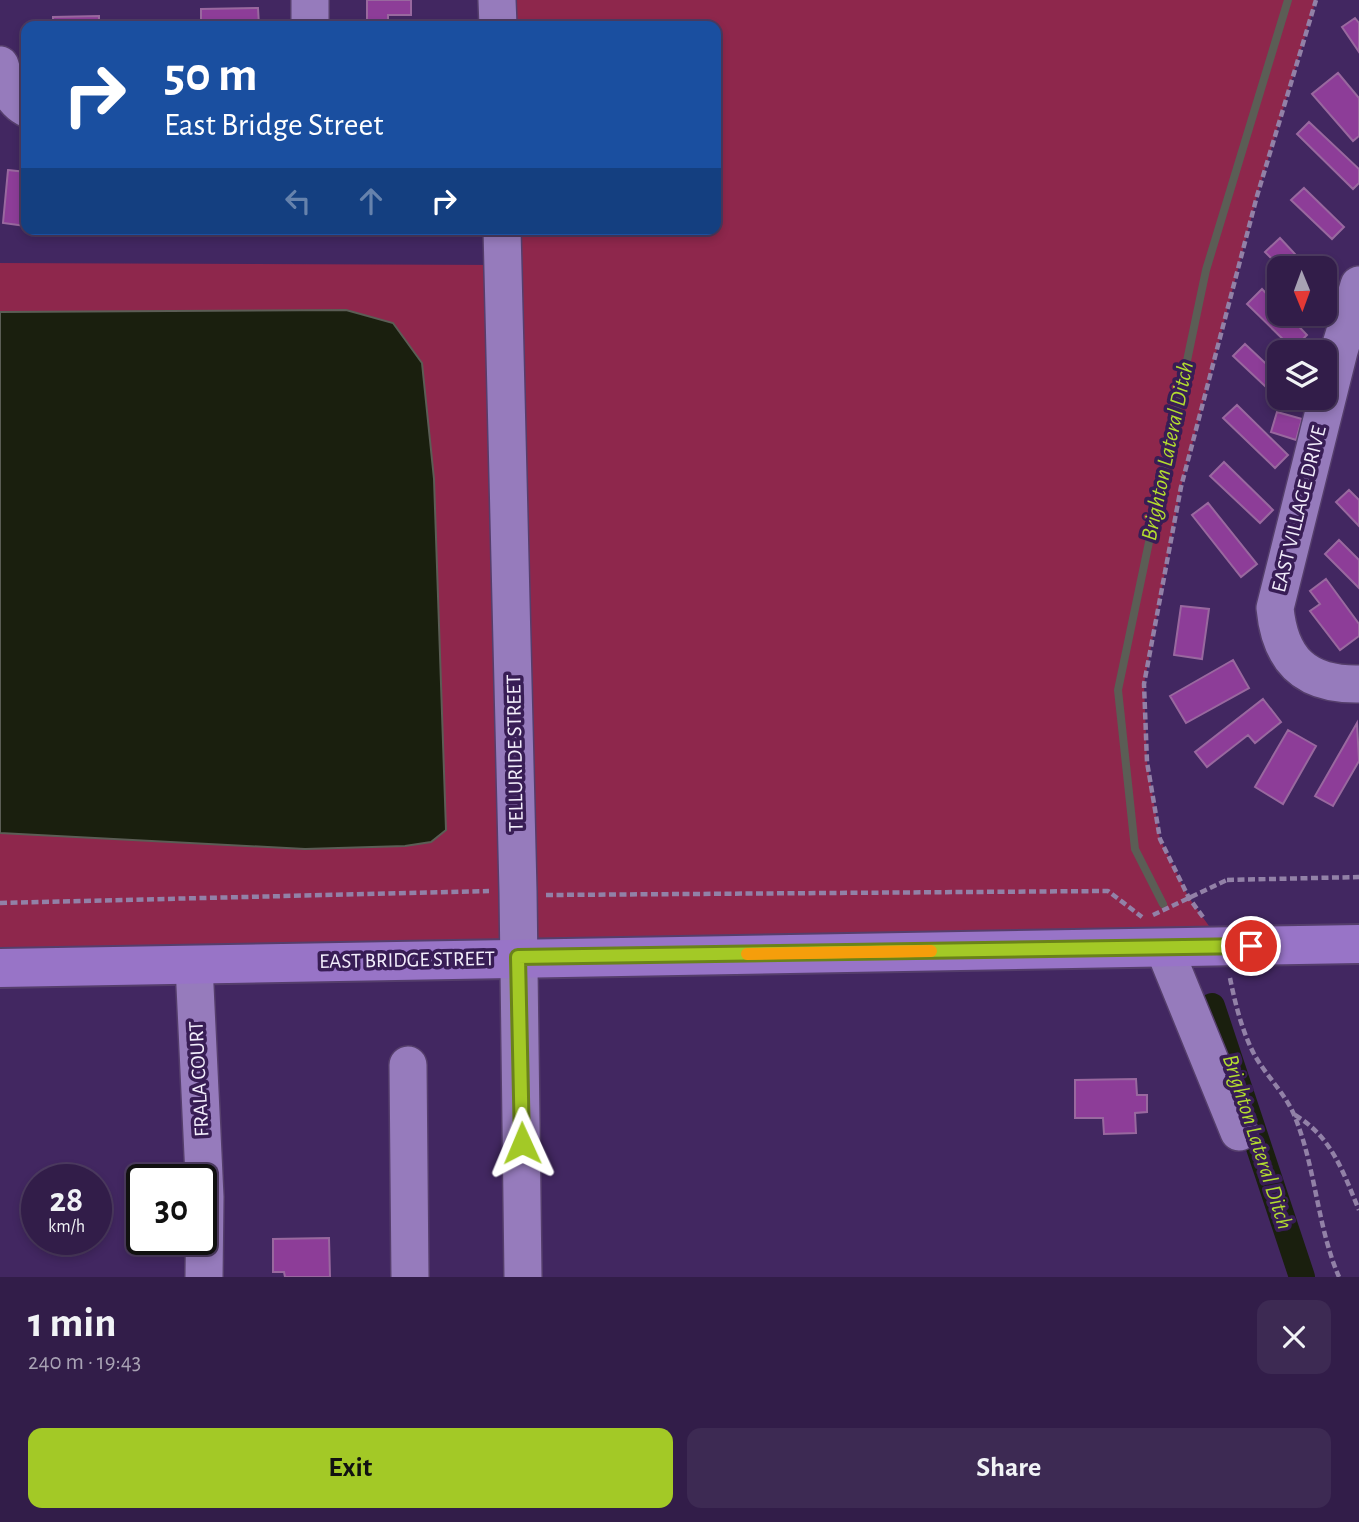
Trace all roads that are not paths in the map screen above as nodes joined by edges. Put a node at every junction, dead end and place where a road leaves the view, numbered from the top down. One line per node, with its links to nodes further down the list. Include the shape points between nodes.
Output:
1 (310, 0): 3 (street)
2 (497, 0): 4 (street)
3 (310, 21)
4 (498, 21)
5 (0, 65): 6 (street)
6 (21, 106)
7 (502, 235): 12 (street, TELLURIDE STREET)
8 (1359, 285): 9 (street, EAST VILLAGE DRIVE, via 1275,608 1282,646 1300,669 1325,681)
9 (1359, 684)
10 (1359, 944): 11 (main road, EAST BRIDGE STREET)
11 (1164, 948): 12 (main road, EAST BRIDGE STREET); 16 (street)
12 (518, 957): 13 (main road, EAST BRIDGE STREET); 19 (street, TELLURIDE STREET)
13 (194, 965): 14 (main road, EAST BRIDGE STREET); 17 (street, FRALA COURT, via 205,1197)
14 (0, 968)
15 (408, 1065): 18 (street)
16 (1239, 1132)
17 (204, 1277)
18 (410, 1277)
19 (523, 1277)

